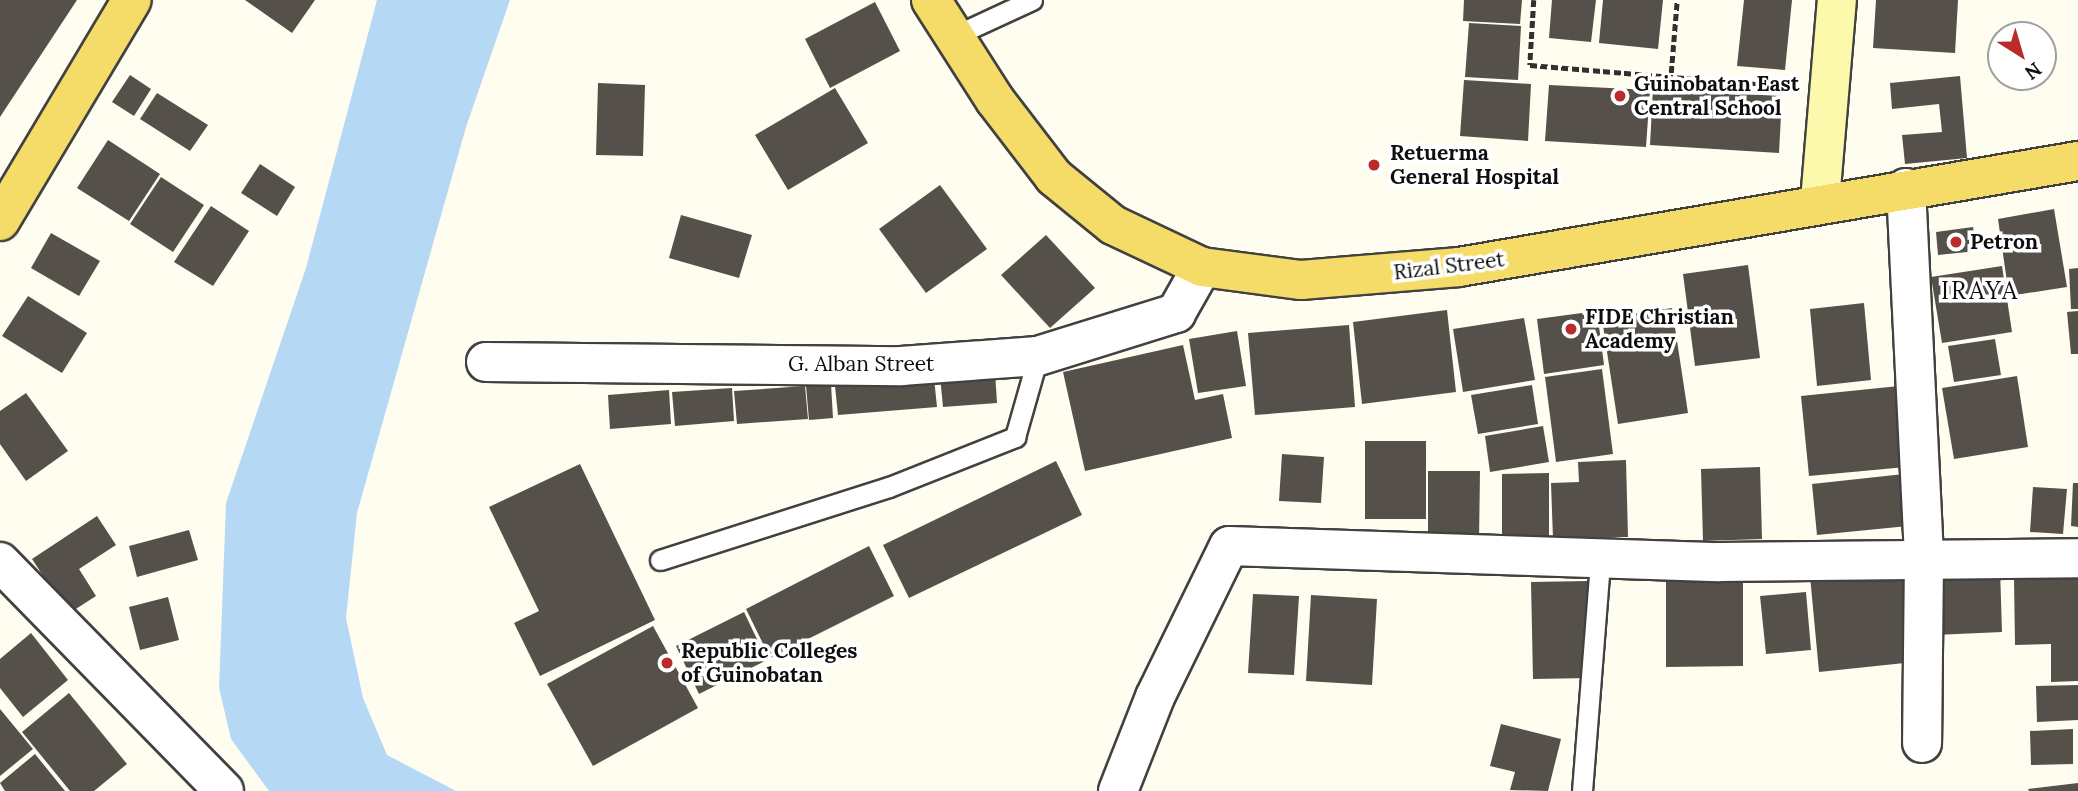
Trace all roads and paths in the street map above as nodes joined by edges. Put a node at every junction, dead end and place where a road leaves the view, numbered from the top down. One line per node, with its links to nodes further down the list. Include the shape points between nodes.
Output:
1 (132, 0): 13 (main road)
2 (932, 0): 7 (main road, Rizal Street)
3 (1032, 0): 7 (lane)
4 (1534, 0): 8 (path, via 1530,65)
5 (1676, 0): 8 (path)
6 (1837, 0): 9 (main road)
7 (954, 36): 14 (main road, Rizal Street, via 1054,177 1113,225)
8 (1671, 73): 9 (path)
9 (1825, 91): 12 (main road)
10 (2078, 161): 11 (main road, Rizal Street)
11 (1906, 188): 12 (main road, Rizal Street); 17 (street)
12 (1820, 201): 14 (main road, Rizal Street, via 1459,267 1301,280)
13 (0, 221)
14 (1202, 267): 15 (street, G. Alban Street, via 1177,313)
15 (1038, 356): 16 (street, G. Alban Street, via 901,366); 20 (lane, via 1015,437 889,487)
16 (486, 362)
17 (1924, 558): 18 (street); 19 (street); 22 (street)
18 (2078, 558)
19 (1600, 560): 24 (street, via 1229,546 1155,697); 25 (lane)
20 (660, 561)
21 (0, 562): 23 (street)
22 (1922, 743)
23 (224, 791)
24 (1118, 791)
25 (1582, 791)

